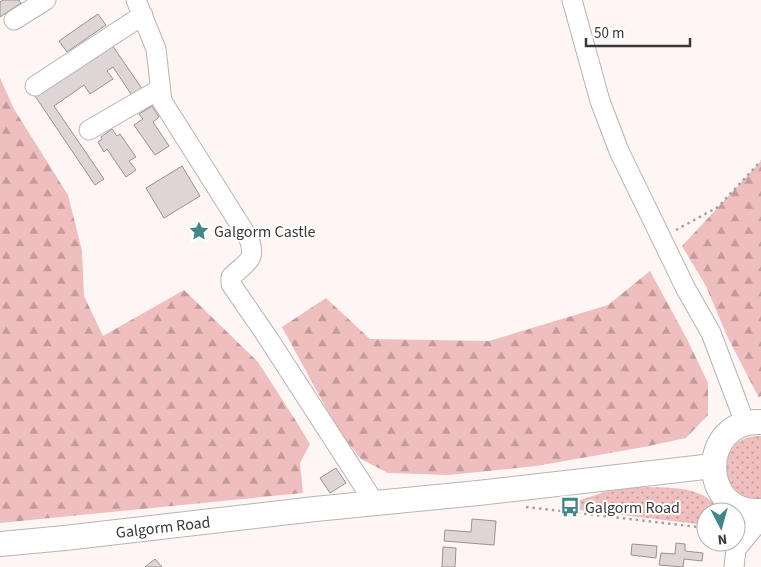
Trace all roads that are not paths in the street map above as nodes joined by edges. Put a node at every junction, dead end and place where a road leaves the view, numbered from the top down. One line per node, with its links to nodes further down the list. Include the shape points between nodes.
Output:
1 (46, 0): 4 (street)
2 (572, 0): 8 (street, via 600,102 619,151)
3 (140, 7): 5 (street); 6 (street, via 156,49)
4 (14, 20)
5 (35, 86)
6 (160, 89): 7 (street); 10 (street, via 162,101 249,239 253,250 250,260 231,277 231,284)
7 (90, 130)
8 (753, 422): 9 (main road, via 733,429 722,439)
9 (713, 466): 10 (main road, Galgorm Road); 11 (main road, via 715,480)
10 (374, 502): 15 (main road, Galgorm Road)
11 (727, 502)
12 (746, 509): 13 (main road)
13 (761, 511)
14 (761, 519): 16 (street)
15 (0, 544)
16 (735, 553)

